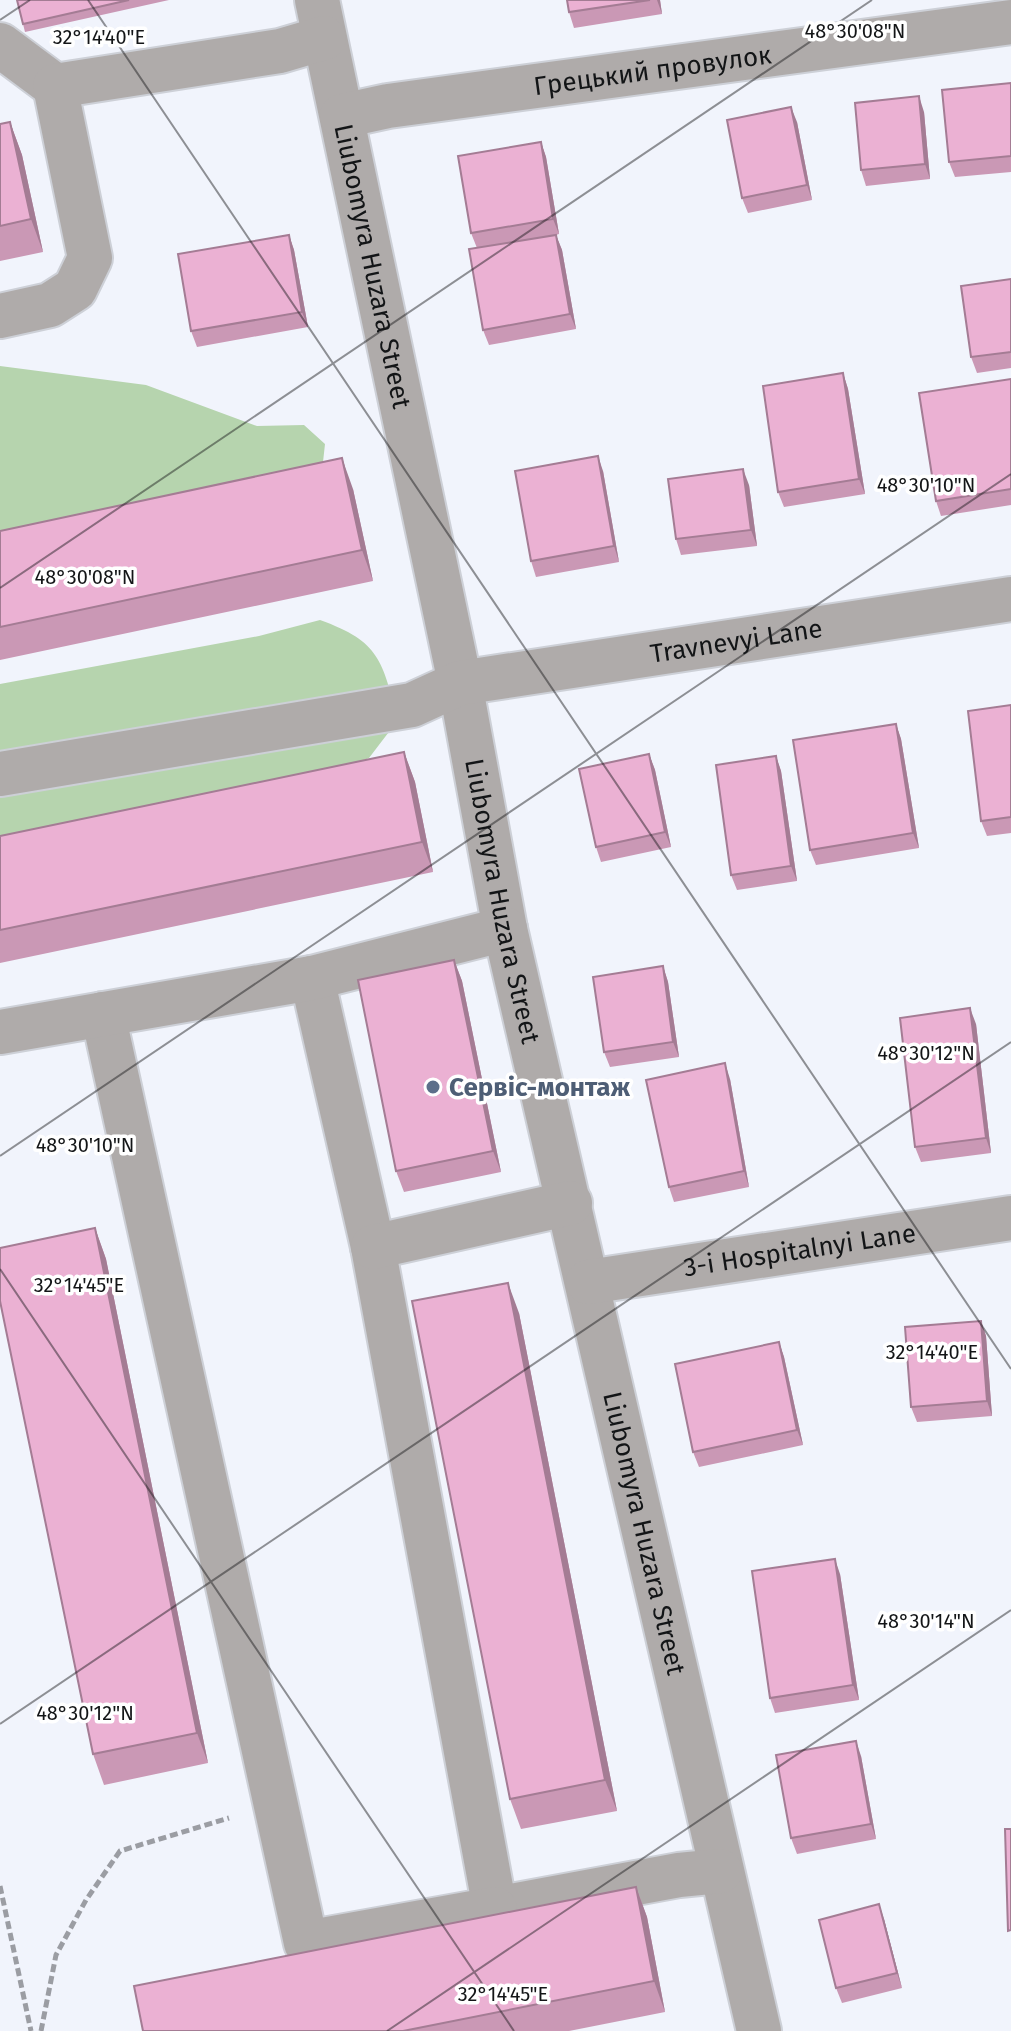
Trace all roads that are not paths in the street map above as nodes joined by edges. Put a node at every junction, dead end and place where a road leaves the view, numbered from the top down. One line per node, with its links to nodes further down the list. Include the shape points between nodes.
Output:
1 (321, 19): 4 (street, via 280,51); 5 (street, Liubomyra Huzara Street)
2 (1011, 22): 5 (street, Грецький провулок, via 403,103)
3 (0, 45): 4 (street)
4 (55, 86): 6 (street, via 90,258 75,289 50,305)
5 (342, 116): 8 (street, Liubomyra Huzara Street)
6 (0, 316)
7 (1011, 599): 8 (street, Travnevyi Lane)
8 (460, 683): 9 (street, Travnevyi Lane, via 412,705); 10 (street, Liubomyra Huzara Street)
9 (0, 774)
10 (505, 929): 11 (street); 14 (street, Liubomyra Huzara Street)
11 (312, 978): 12 (street); 16 (street)
12 (103, 1014): 13 (street); 19 (street, via 306,1943)
13 (0, 1032)
14 (570, 1203): 16 (street); 17 (street, Liubomyra Huzara Street)
15 (1011, 1218): 17 (street, 3-i Hospitalnyi Lane)
16 (373, 1247): 19 (street)
17 (588, 1282): 18 (street, Liubomyra Huzara Street)
18 (720, 1871): 19 (street); 20 (street, Liubomyra Huzara Street)
19 (495, 1909)
20 (759, 2031)

